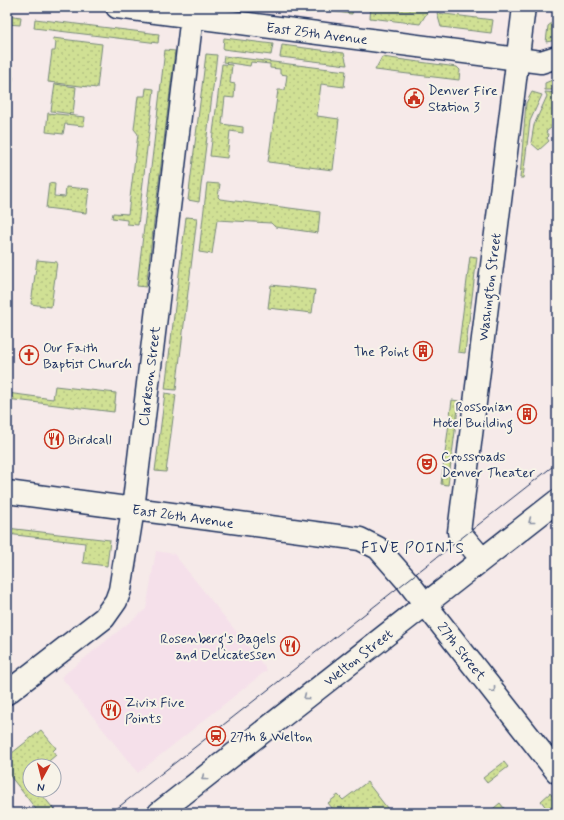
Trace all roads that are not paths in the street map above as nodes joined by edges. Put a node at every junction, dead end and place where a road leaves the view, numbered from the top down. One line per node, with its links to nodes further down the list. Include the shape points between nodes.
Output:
1 (117, 7): 3 (street, East 25th Avenue)
2 (524, 7): 5 (street, Washington Street)
3 (193, 12): 5 (street, East 25th Avenue); 8 (street, Clarkson Street)
4 (557, 57): 5 (street, East 25th Avenue, via 541,62)
5 (517, 59): 10 (street, Washington Street, via 459,532)
6 (7, 492): 8 (street, East 26th Avenue)
7 (557, 500): 10 (street, Welton Street, one-way to 10)
8 (133, 509): 9 (street, East 26th Avenue); 12 (street, Clarkson Street, via 121,586 114,605 98,623)
9 (360, 539): 11 (street, 27th Street, via 378,548)
10 (482, 559): 11 (street, Welton Street)
11 (425, 604): 13 (street, 27th Street, one-way to 13); 14 (street, Welton Street, one-way to 14)
12 (7, 694)
13 (557, 772)
14 (159, 813)

